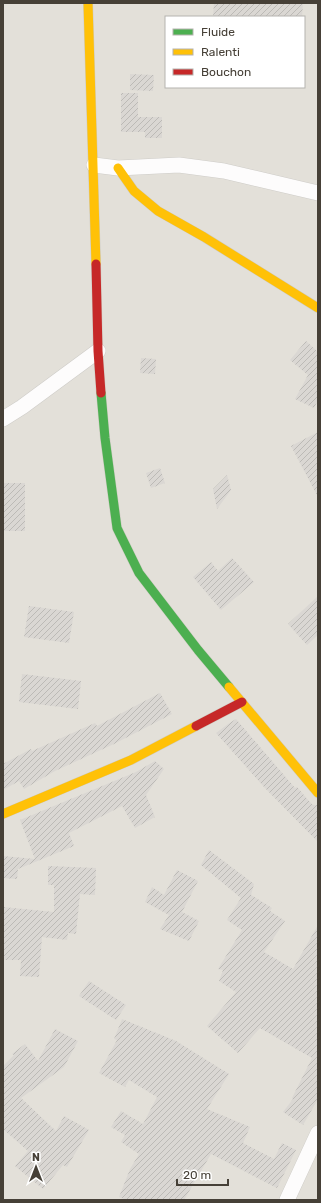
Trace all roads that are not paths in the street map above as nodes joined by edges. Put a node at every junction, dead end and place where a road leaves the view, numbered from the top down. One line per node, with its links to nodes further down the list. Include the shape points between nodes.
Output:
1 (88, 3): 2 (street)
2 (94, 165): 3 (street); 6 (street)
3 (118, 168): 4 (street, via 179,165 224,171); 5 (street, via 134,191 158,210)
4 (318, 193)
5 (318, 308)
6 (98, 351): 7 (street); 8 (street, via 105,438 117,528 139,573)
7 (3, 419)
8 (242, 702): 9 (street); 10 (street, via 131,760)
9 (318, 793)
10 (3, 814)
11 (318, 1133): 12 (street)
12 (311, 1163): 13 (street)
13 (287, 1200)

